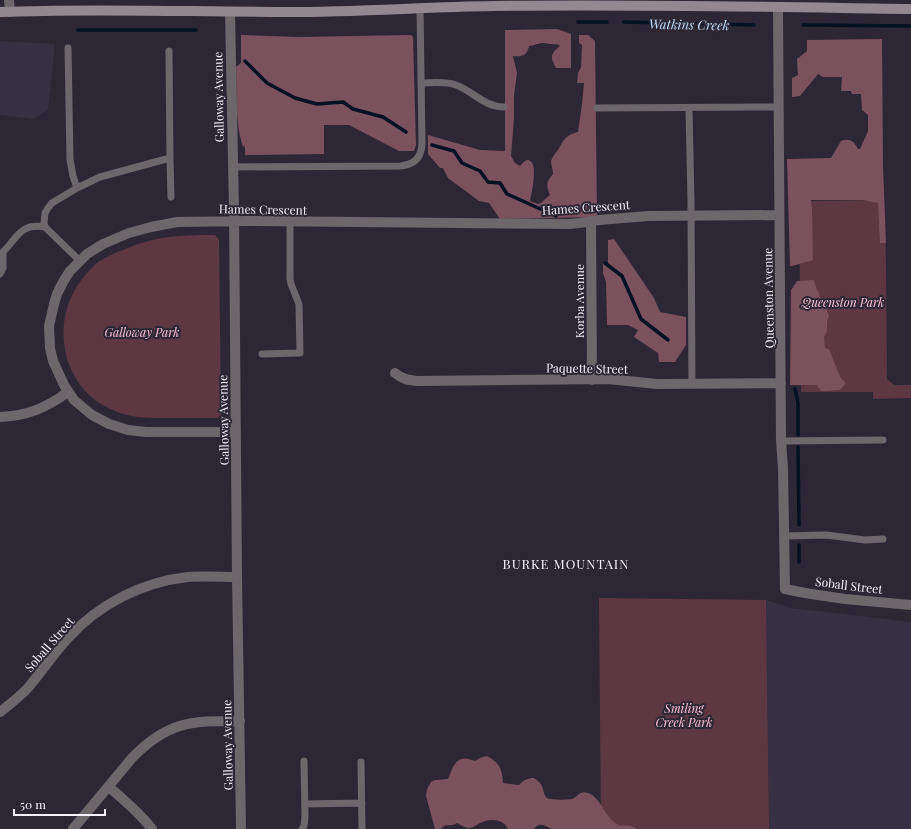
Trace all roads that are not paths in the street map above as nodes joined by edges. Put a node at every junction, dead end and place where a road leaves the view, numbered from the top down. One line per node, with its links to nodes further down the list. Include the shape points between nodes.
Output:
1 (10, 0): 6 (street)
2 (588, 3): 3 (main road); 4 (main road)
3 (778, 7): 5 (main road); 12 (street, Queenston Avenue)
4 (420, 8): 7 (main road, via 338,12); 10 (lane)
5 (911, 9)
6 (5, 12): 7 (main road)
7 (230, 12): 16 (street, Galloway Avenue)
8 (68, 48): 17 (lane, via 70,160)
9 (169, 51): 15 (lane)
10 (421, 83): 11 (lane, via 455,85 489,104); 16 (lane, via 422,151 409,165)
11 (504, 107)
12 (779, 107): 14 (lane); 20 (street, Queenston Avenue)
13 (597, 108): 14 (lane)
14 (689, 108): 19 (lane)
15 (170, 158): 17 (lane, via 100,177); 18 (lane)
16 (233, 167): 21 (street, Galloway Avenue)
17 (77, 188): 24 (lane, via 48,208 44,218)
18 (171, 197)
19 (691, 215): 20 (street, Hames Crescent); 22 (street, Hames Crescent); 32 (lane)
20 (780, 215): 31 (street, Queenston Avenue)
21 (234, 221): 23 (street, Hames Crescent); 26 (street, Hames Crescent, via 177,222 140,229 99,246); 35 (street, Galloway Avenue)
22 (591, 221): 23 (street, Hames Crescent, via 570,224); 30 (street, Korba Avenue)
23 (290, 222): 28 (lane, via 290,279 299,304 300,353)
24 (45, 227): 25 (lane, via 24,228); 26 (lane)
25 (1, 252): 27 (lane)
26 (80, 261): 33 (street, Hames Crescent, via 70,271 57,294 49,326 53,361)
27 (0, 274)
28 (262, 354)
29 (395, 373): 30 (street, Paquette Street, via 404,379 416,381)
30 (592, 380): 32 (street, Paquette Street)
31 (781, 383): 32 (street, Paquette Street); 37 (street, Queenston Avenue)
32 (692, 384)
33 (68, 392): 34 (street, via 48,406 28,414); 35 (street, Hames Crescent, via 92,415 128,430)
34 (0, 417)
35 (236, 432): 40 (street, Galloway Avenue)
36 (883, 440): 37 (lane)
37 (782, 441): 38 (street, Queenston Avenue)
38 (784, 536): 39 (lane, via 826,535 865,540); 41 (street, Queenston Avenue)
39 (883, 539)
40 (237, 576): 43 (street, Soball Street, via 172,579 140,589 109,604 95,613 68,638 24,692); 44 (street, Galloway Avenue)
41 (784, 588): 42 (street, Soball Street, via 845,599)
42 (911, 605)
43 (0, 712)
44 (240, 721): 47 (street, via 190,723 165,732 141,749); 52 (street, Galloway Avenue)
45 (304, 761): 49 (lane)
46 (362, 762): 48 (lane)
47 (109, 787): 50 (street); 51 (street)
48 (362, 803): 49 (lane); 54 (lane)
49 (305, 804): 53 (lane)
50 (73, 829)
51 (152, 829)
52 (241, 829)
53 (302, 829)
54 (362, 829)

